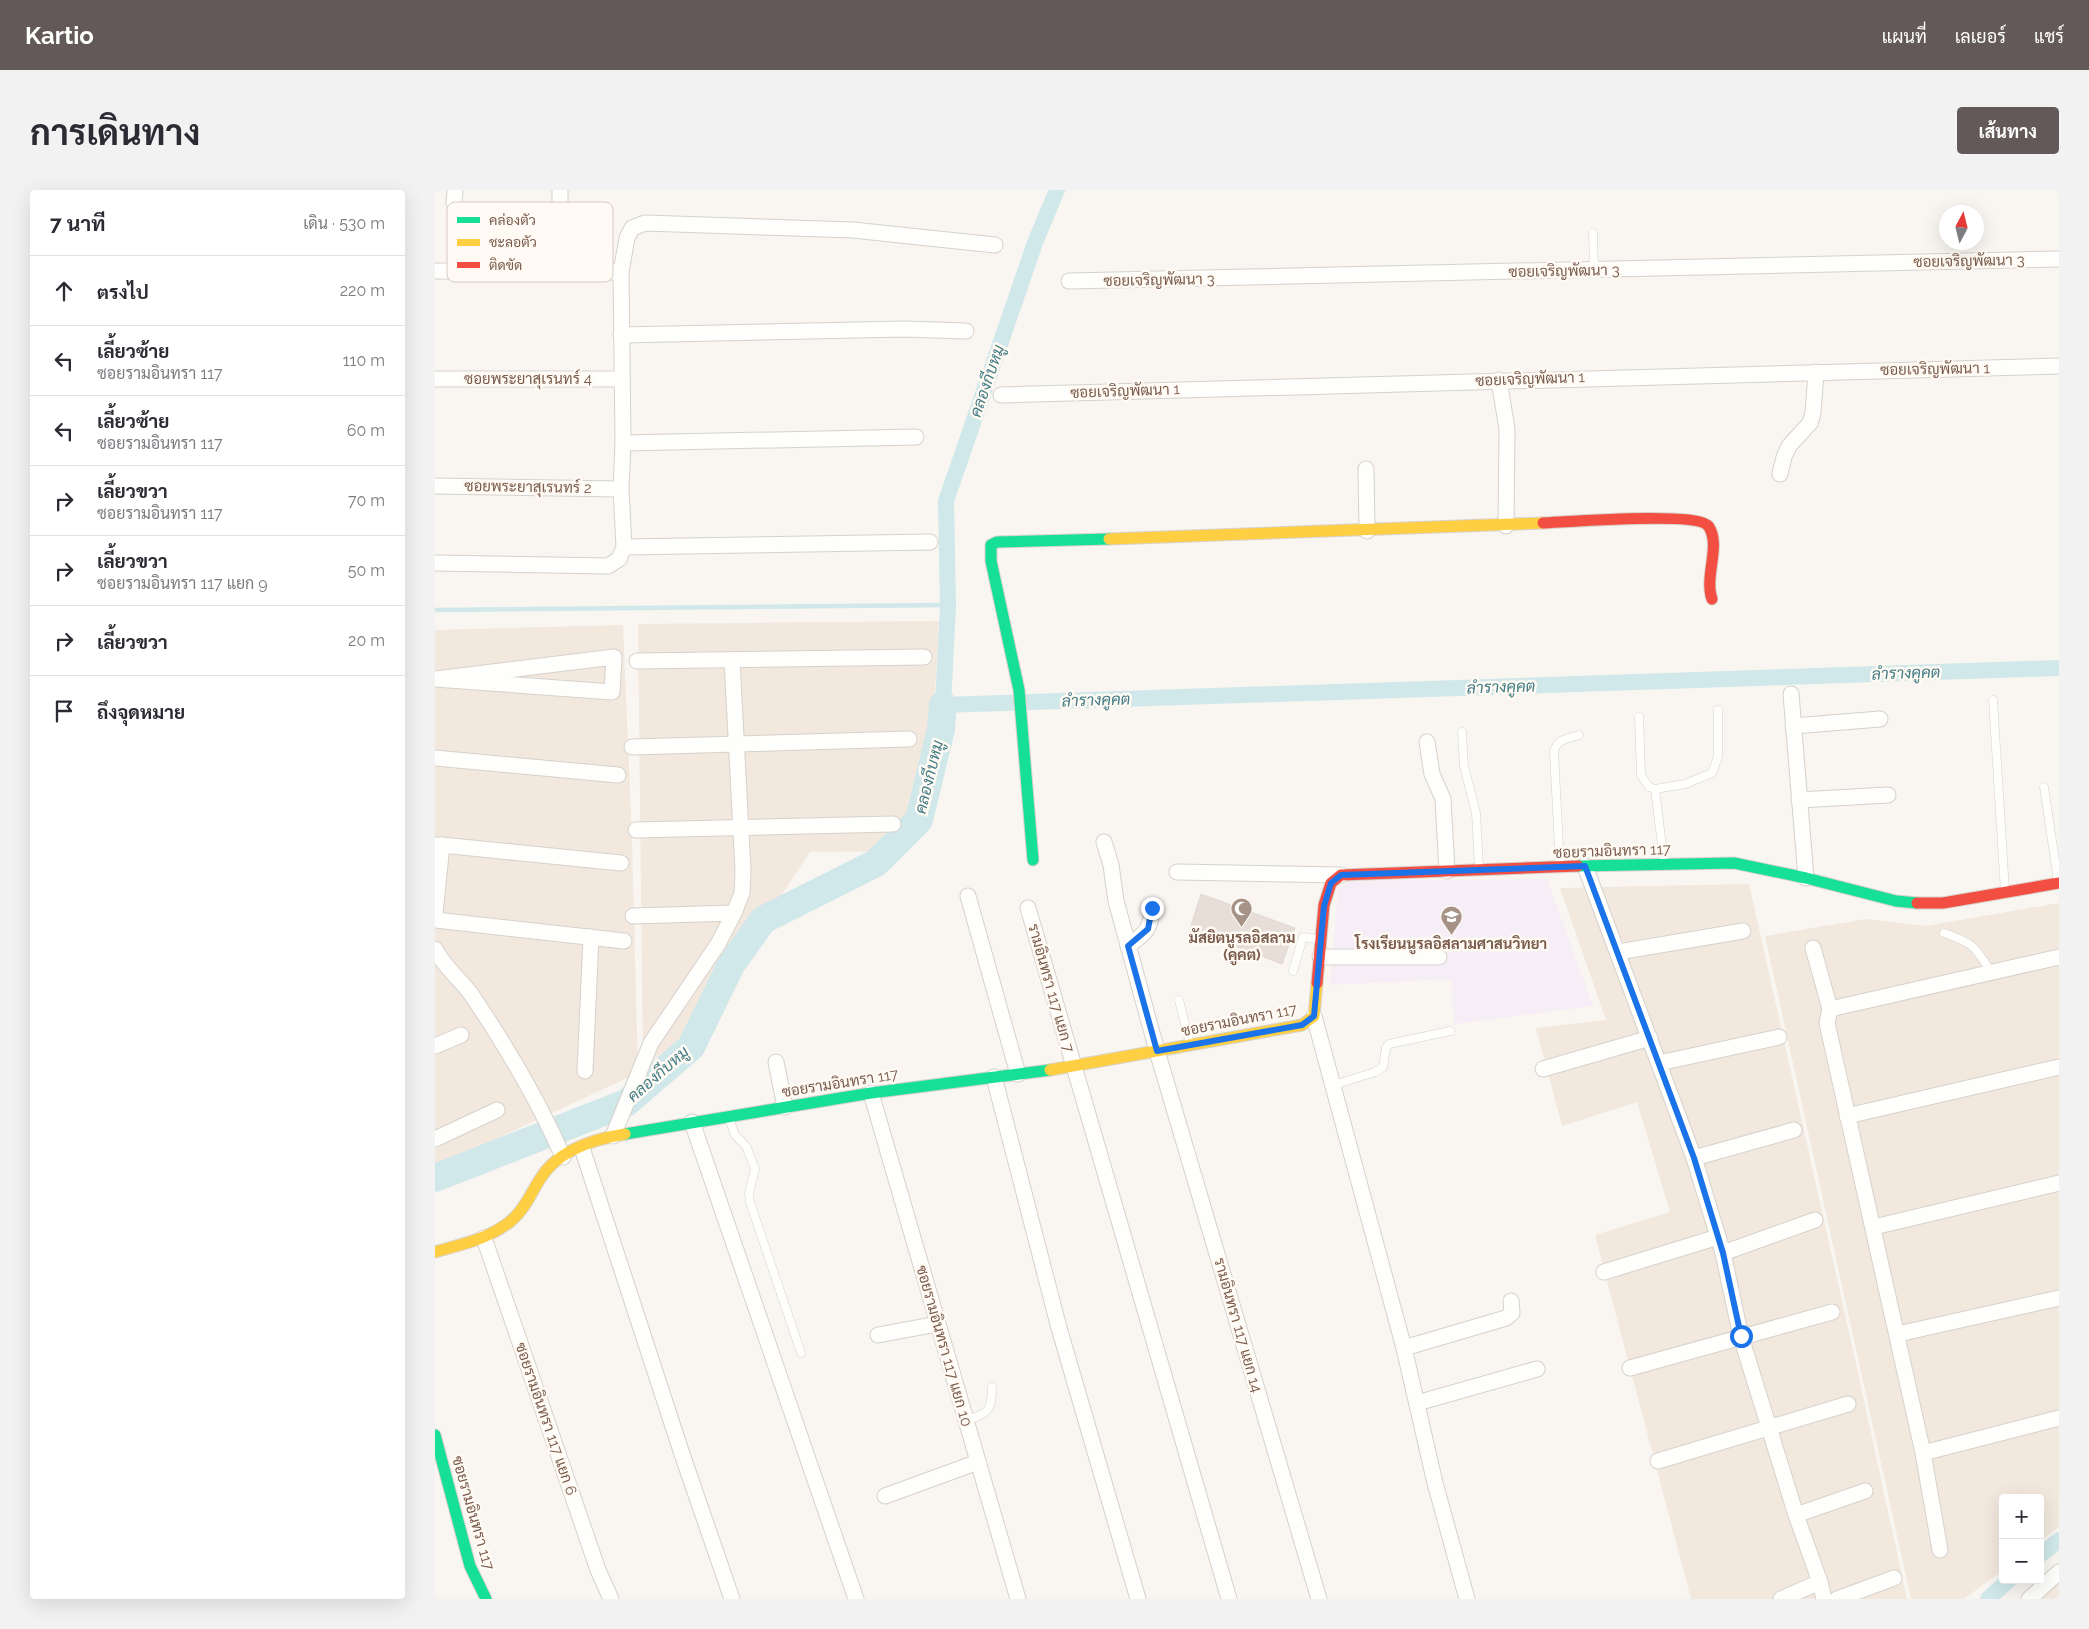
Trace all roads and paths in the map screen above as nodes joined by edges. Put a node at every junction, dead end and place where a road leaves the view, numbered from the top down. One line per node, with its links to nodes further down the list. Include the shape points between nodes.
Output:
1 (1593, 233): 4 (lane)
2 (995, 245): 6 (street, via 853,230 645,223 632,228 627,238)
3 (2059, 259): 4 (street, ซอยเจริญพัฒนา 3)
4 (1594, 270): 7 (street, ซอยเจริญพัฒนา 3)
5 (613, 272): 6 (street)
6 (621, 272): 9 (street)
7 (1069, 282)
8 (966, 330): 9 (street)
9 (621, 335): 13 (street)
10 (2059, 366): 11 (street, ซอยเจริญพัฒนา 1)
11 (1816, 372): 14 (street, ซอยเจริญพัฒนา 1); 19 (street, via 1810,423 1789,446)
12 (435, 379): 13 (street, ซอยพระยาสุเรนทร์ 4)
13 (621, 379): 17 (street)
14 (1499, 380): 15 (street, ซอยเจริญพัฒนา 1); 22 (street, via 1507,429)
15 (1001, 395)
16 (916, 437): 17 (street)
17 (623, 443): 21 (street)
18 (1366, 469): 23 (street)
19 (1780, 474)
20 (435, 486): 21 (street, ซอยพระยาสุเรนทร์ 2)
21 (621, 489): 25 (street)
22 (1506, 526): 23 (street); 27 (street, via 1671,518 1705,523 1711,528 1713,540)
23 (1367, 531): 55 (street, via 991,544 991,561 1019,690)
24 (930, 542): 25 (street)
25 (625, 547): 26 (street, via 619,559 609,566)
26 (435, 562)
27 (1711, 599)
28 (924, 657): 29 (street)
29 (732, 660): 30 (street); 42 (street)
30 (637, 661)
31 (435, 679): 31 (street, via 613,692 614,657)
32 (1791, 694): 37 (street)
33 (1993, 700): 66 (lane)
34 (1718, 710): 47 (lane, via 1718,757 1711,773 1685,784)
35 (1639, 717): 47 (lane, via 1641,775 1643,782)
36 (1880, 718): 37 (street)
37 (1793, 726): 49 (street)
38 (1463, 732): 60 (lane, via 1464,766 1476,813)
39 (1579, 735): 59 (lane, via 1560,741 1553,752)
40 (909, 739): 42 (street)
41 (1427, 742): 61 (street, via 1432,774 1443,798)
42 (735, 744): 43 (street); 51 (street)
43 (632, 747)
44 (435, 758): 45 (street)
45 (619, 775)
46 (2044, 787): 65 (lane)
47 (1655, 789): 57 (lane)
48 (1888, 795): 49 (street)
49 (1799, 800): 64 (street)
50 (893, 824): 51 (street)
51 (740, 829): 52 (street); 71 (street, via 742,893)
52 (636, 830)
53 (1104, 842): 79 (street, รามอินทรา 117 แยก 14)
54 (438, 845): 56 (street); 70 (street)
55 (1033, 860)
56 (621, 863)
57 (1664, 864): 58 (street, ซอยรามอินทรา 117); 64 (street, ซอยรามอินทรา 117, via 1734,863)
58 (1585, 866): 59 (street, ซอยรามอินทรา 117); 82 (street)
59 (1560, 867): 60 (street, ซอยรามอินทรา 117)
60 (1479, 870): 61 (street, ซอยรามอินทรา 117)
61 (1447, 871): 63 (street, ซอยรามอินทรา 117)
62 (1177, 872): 63 (street)
63 (1341, 875): 78 (street, ซอยรามอินทรา 117, via 1331,883 1327,892)
64 (1806, 878): 66 (street, ซอยรามอินทรา 117, via 1896,901 1923,904)
65 (2058, 883): 66 (street, ซอยรามอินทรา 117)
66 (2005, 893)
67 (968, 896): 104 (street)
68 (1028, 908): 100 (street, รามอินทรา 117 แยก 7)
69 (1152, 908): 79 (street, via 1148,929)
70 (435, 913)
71 (735, 913): 72 (street); 114 (street, via 718,944 651,1043)
72 (633, 916)
73 (435, 920): 76 (street)
74 (1743, 931): 82 (street)
75 (1944, 933): 87 (lane, via 1966,940 1977,949)
76 (591, 937): 77 (street); 103 (street)
77 (624, 940)
78 (1321, 940): 83 (street, ซอยรามอินทรา 117); 86 (lane, via 1303,937)
79 (1128, 946): 97 (street, รามอินทรา 117 แยก 14)
80 (1813, 948): 89 (street)
81 (435, 949): 117 (street, via 509,1051)
82 (1618, 952): 94 (street)
83 (1320, 957): 84 (street); 90 (street, ซอยรามอินทรา 117)
84 (1439, 957)
85 (2059, 957): 87 (street)
86 (1293, 971)
87 (1991, 972): 89 (street)
88 (1179, 1000): 95 (lane)
89 (1830, 1010): 111 (street, via 1827,1023)
90 (1314, 1016): 95 (street, ซอยรามอินทรา 117, via 1302,1025); 106 (street)
91 (1450, 1031): 106 (lane, via 1389,1044 1383,1067)
92 (461, 1035): 96 (street)
93 (1779, 1037): 99 (street)
94 (1650, 1038): 99 (street); 102 (street)
95 (1190, 1045): 97 (street, ซอยรามอินทรา 117)
96 (435, 1046)
97 (1157, 1051): 100 (street, ซอยรามอินทรา 117); 162 (street, รามอินทรา 117 แยก 14)
98 (776, 1062): 108 (street)
99 (1659, 1063): 118 (street)
100 (1074, 1067): 104 (street, ซอยรามอินทรา 117); 161 (street, รามอินทรา 117 แยก 7)
101 (2059, 1067): 111 (street)
102 (1543, 1069)
103 (585, 1071)
104 (1018, 1074): 105 (street, ซอยรามอินทรา 117)
105 (994, 1077): 107 (street, ซอยรามอินทรา 117); 160 (street, via 1059,1328)
106 (1335, 1085): 134 (street)
107 (871, 1093): 108 (street, ซอยรามอินทรา 117); 130 (street, ซอยรามอินทรา 117 แยก 10)
108 (785, 1107): 110 (street, ซอยรามอินทรา 117)
109 (497, 1110): 115 (street)
110 (728, 1116): 112 (street, ซอยรามอินทรา 117); 135 (lane, via 755,1169 750,1202)
111 (1847, 1116): 121 (street)
112 (692, 1122): 114 (street, ซอยรามอินทรา 117); 158 (street)
113 (1794, 1130): 118 (street)
114 (613, 1136): 116 (street, ซอยรามอินทรา 117)
115 (435, 1139)
116 (582, 1148): 117 (street, ซอยรามอินทรา 117); 157 (street)
117 (563, 1157): 122 (street, ซอยรามอินทรา 117, via 550,1165 513,1220)
118 (1694, 1158): 123 (street)
119 (2059, 1184): 121 (street)
120 (1815, 1220): 125 (street)
121 (1874, 1227): 131 (street)
122 (484, 1238): 124 (street, ซอยรามอินทรา 117); 156 (street, ซอยรามอินทรา 117 แยก 6, via 598,1570)
123 (1718, 1238): 125 (street); 126 (street)
124 (435, 1252)
125 (1723, 1253): 133 (street)
126 (1604, 1272)
127 (2059, 1298): 131 (street)
128 (1511, 1301): 134 (street, via 1511,1313 1506,1318)
129 (1832, 1312): 133 (street)
130 (937, 1324): 132 (street); 142 (street, ซอยรามอินทรา 117 แยก 10)
131 (1898, 1334): 145 (street)
132 (877, 1335)
133 (1741, 1336): 136 (street); 143 (street)
134 (1404, 1348): 139 (street)
135 (801, 1353)
136 (1630, 1368)
137 (1537, 1369): 139 (street)
138 (992, 1387): 142 (lane, via 989,1410)
139 (1417, 1403): 163 (street)
140 (1848, 1404): 143 (street)
141 (2059, 1418): 145 (street)
142 (965, 1422): 147 (street, ซอยรามอินทรา 117 แยก 10)
143 (1769, 1428): 146 (street); 150 (street)
144 (435, 1435): 155 (street, ซอยรามอินทรา 117, via 470,1566)
145 (1923, 1453): 151 (street)
146 (1658, 1461)
147 (978, 1462): 149 (street); 159 (street, ซอยรามอินทรา 117 แยก 10)
148 (1865, 1491): 150 (street)
149 (885, 1496)
150 (1796, 1515): 154 (street)
151 (1940, 1550)
152 (2059, 1572): 167 (street)
153 (1894, 1578): 166 (street)
154 (1819, 1582): 164 (street); 165 (street)
155 (486, 1599)
156 (611, 1599)
157 (732, 1599)
158 (856, 1599)
159 (1019, 1599)
160 (1139, 1599)
161 (1229, 1599)
162 (1319, 1599)
163 (1467, 1599)
164 (1781, 1599)
165 (1824, 1599)
166 (1837, 1599)
167 (2029, 1599)

